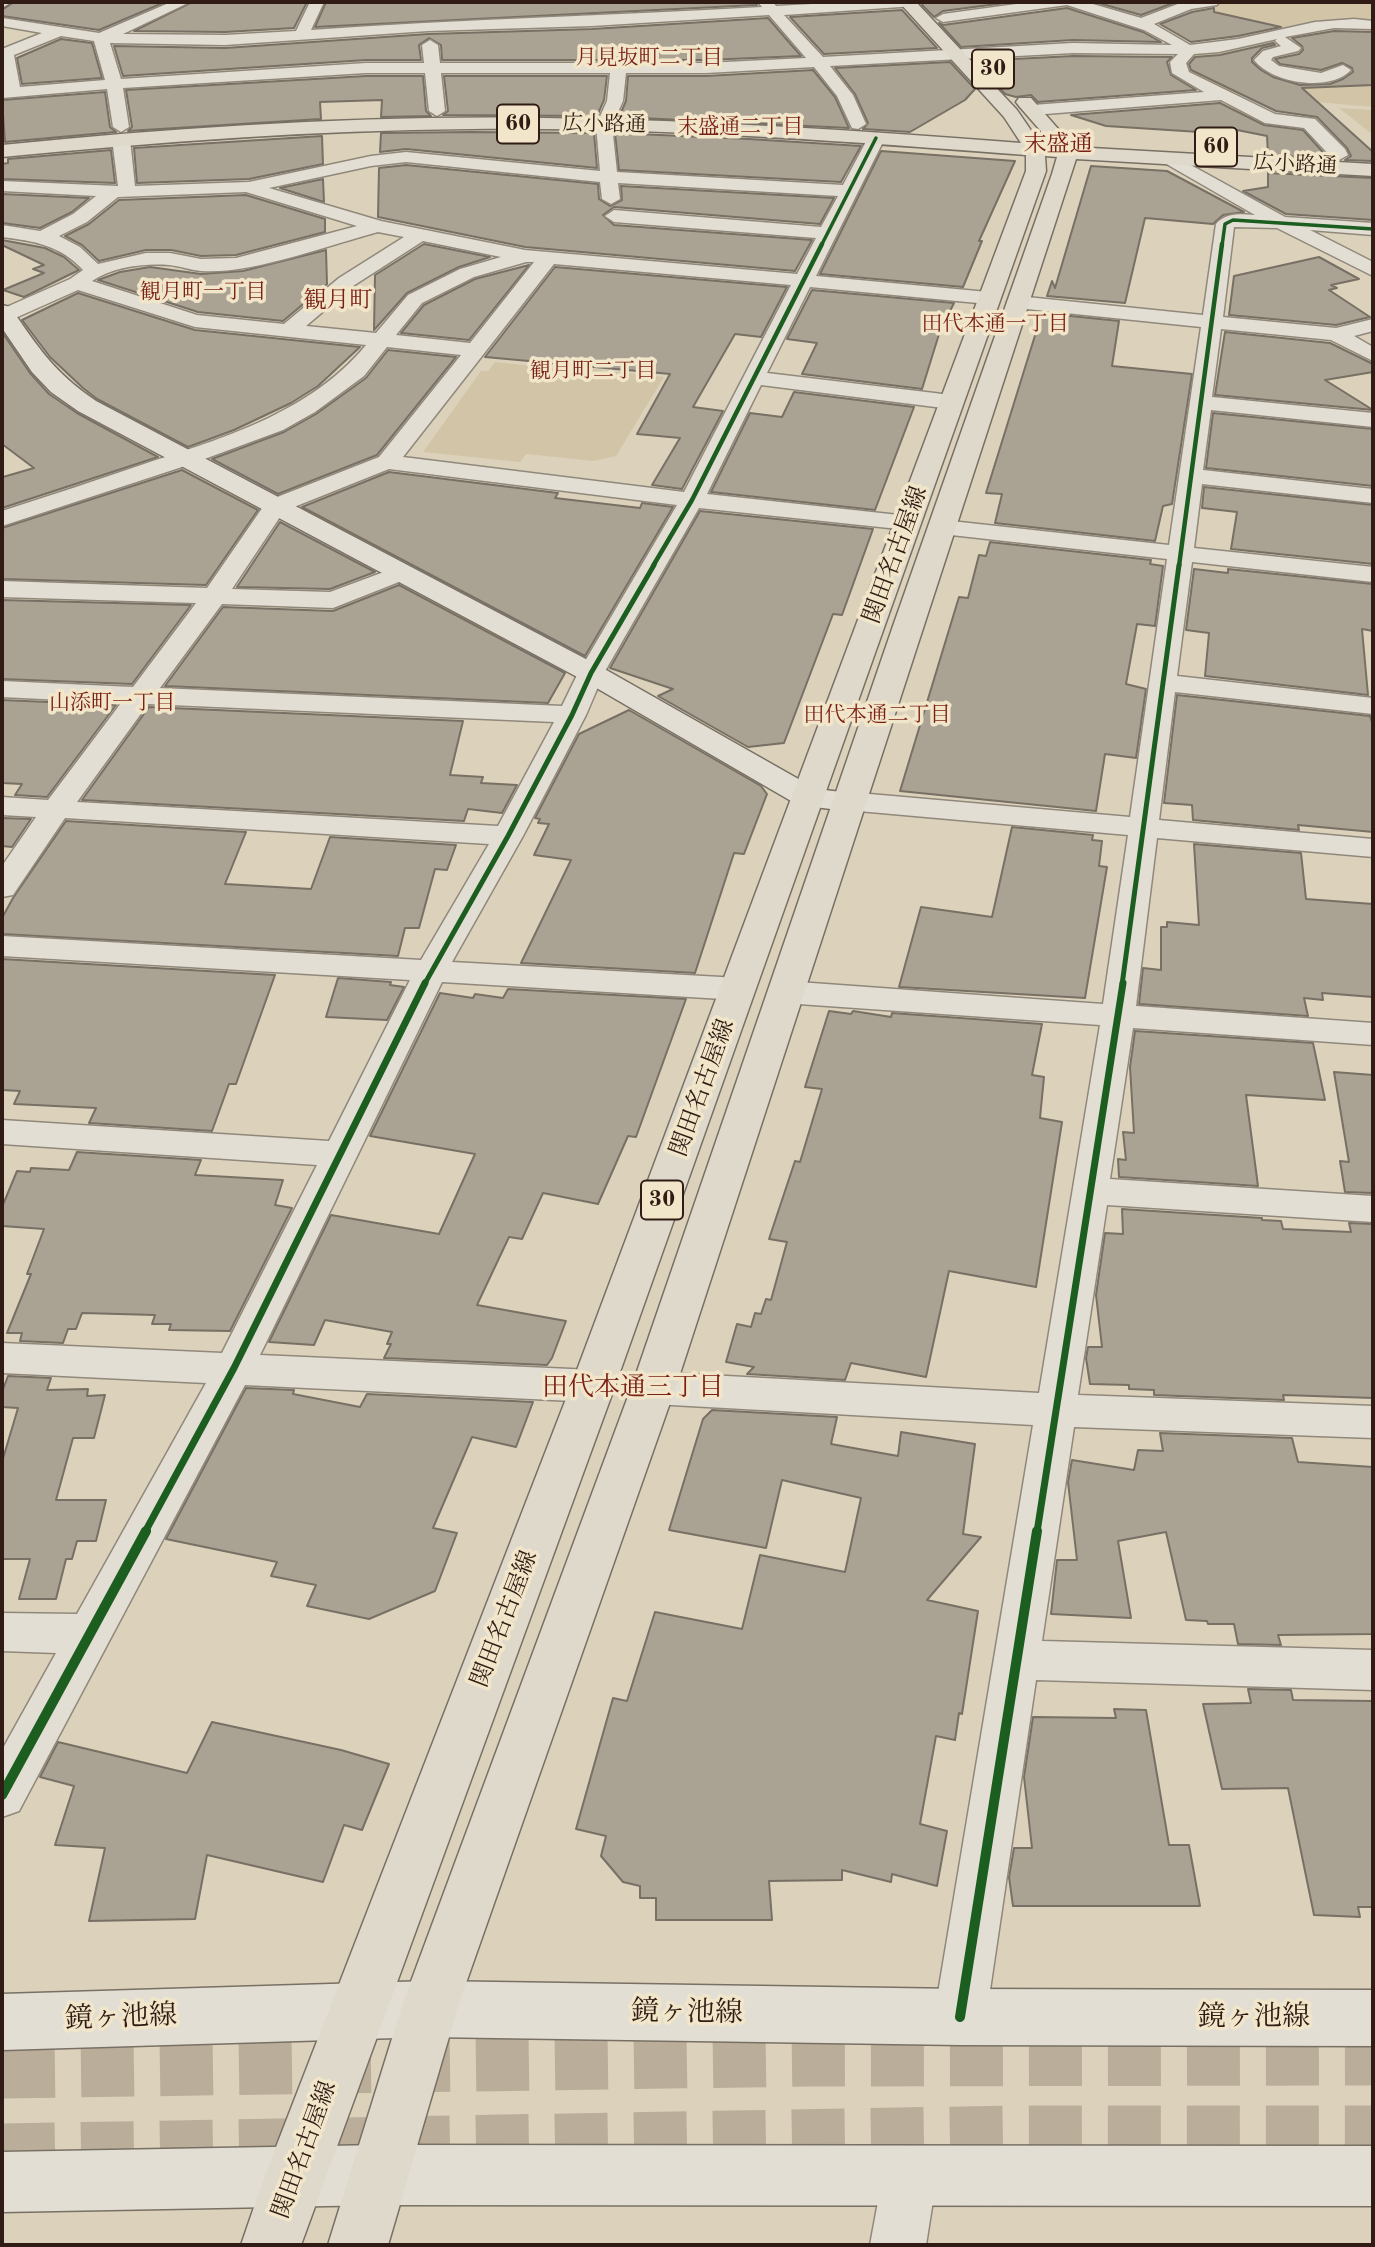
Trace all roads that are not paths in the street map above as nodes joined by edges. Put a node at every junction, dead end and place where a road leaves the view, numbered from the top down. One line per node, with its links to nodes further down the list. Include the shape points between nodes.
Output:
1 (183, 2): 20 (street)
2 (317, 2): 18 (street)
3 (681, 2): 11 (street)
4 (907, 2): 5 (street); 10 (street); 23 (main road, 30)
5 (915, 2)
6 (928, 2): 12 (main road, 30)
7 (1062, 2): 12 (street)
8 (1072, 2): 15 (street)
9 (1212, 2): 15 (street, via 1188,5)
10 (768, 6): 11 (street); 24 (street)
11 (717, 14): 13 (street, via 593,22)
12 (943, 18): 22 (main road, 30)
13 (430, 20): 18 (street); 25 (street)
14 (2, 22): 17 (street)
15 (1140, 24): 21 (street)
16 (1373, 25): 19 (street, via 1343,24)
17 (58, 32): 20 (street); 29 (street, via 6,53)
18 (302, 35): 20 (street)
19 (1274, 36): 21 (street); 27 (street, via 1293,48 1262,60 1273,69 1323,78)
20 (101, 38): 28 (street)
21 (1187, 50): 22 (street, via 1124,46); 30 (street, via 1178,70)
22 (976, 52): 23 (street); 31 (main road, 30)
23 (956, 54): 24 (street); 38 (main road, 30, via 1011,114)
24 (818, 62): 26 (street); 35 (street)
25 (432, 69): 26 (street); 28 (street); 32 (street)
26 (618, 69): 33 (street, via 615,101)
27 (1343, 70)
28 (114, 83): 29 (street); 36 (street)
29 (7, 93)
30 (1224, 95): 31 (street); 40 (street, via 1271,119 1309,123)
31 (1032, 110): 38 (main road, 30)
32 (437, 111): 33 (main road, 広小路通 / 60); 36 (main road, 広小路通 / 60, via 272,117)
33 (607, 118): 34 (main road, 広小路通 / 60); 35 (main road, 広小路通 / 60, via 741,129); 45 (street)
34 (372, 126): 36 (main road, 広小路通 / 60); 43 (street)
35 (867, 131): 38 (main road, 広小路通 / 60); 49 (street)
36 (121, 133): 37 (main road, 広小路通 / 60); 39 (main road, 広小路通 / 60); 48 (street)
37 (2, 138)
38 (1047, 144): 40 (main road, 広小路通 / 60); 42 (main road, 広小路通 / 60); 63 (main road, 関田名古屋線 / 30)
39 (2, 151)
40 (1339, 155): 41 (main road, 広小路通 / 60)
41 (1373, 157)
42 (1169, 158): 44 (main road, 広小路通 / 60); 51 (street)
43 (371, 161): 45 (street, via 420,157); 47 (street)
44 (1373, 170)
45 (608, 177): 49 (street); 50 (street)
46 (2, 186): 48 (street)
47 (249, 187): 48 (street); 52 (street)
48 (120, 191): 57 (street)
49 (849, 191): 55 (street)
50 (614, 216): 55 (street); 59 (street)
51 (1283, 223): 53 (street); 60 (street); 65 (street, via 1233,220 1225,225)
52 (378, 226): 56 (street); 61 (street, via 237,264 146,259)
53 (1373, 229)
54 (2, 231): 57 (street)
55 (827, 233): 62 (street)
56 (421, 234): 58 (street); 67 (street, via 346,282)
57 (43, 237): 61 (street, via 69,245)
58 (537, 257): 59 (street); 69 (street, via 467,273 424,294); 70 (street)
59 (614, 262): 62 (street)
60 (1373, 270)
61 (85, 277): 64 (street); 67 (street, via 195,321)
62 (804, 280): 63 (street); 72 (street)
63 (1003, 300): 65 (street); 73 (main road, 関田名古屋線 / 30); 83 (main road, 関田名古屋線 / 30, via 980,405)
64 (4, 317): 76 (street, via 59,387)
65 (1213, 322): 68 (street); 74 (street)
66 (1373, 325): 68 (street)
67 (289, 330): 69 (street)
68 (1336, 334): 71 (street)
69 (382, 340): 70 (street); 76 (street, via 356,370 307,407 275,425)
70 (477, 350): 77 (street)
71 (1373, 355)
72 (754, 378): 73 (street); 80 (street)
73 (951, 402): 83 (main road, 関田名古屋線 / 30)
74 (1202, 402): 75 (street); 78 (street)
75 (1373, 421)
76 (183, 459): 81 (street); 82 (street)
77 (387, 462): 80 (street); 81 (street)
78 (1192, 476): 79 (street); 84 (street)
79 (1373, 496)
80 (692, 500): 83 (street); 89 (street)
81 (275, 506): 85 (street); 88 (street)
82 (2, 519)
83 (925, 525): 84 (street); 95 (main road, 関田名古屋線 / 30)
84 (1181, 552): 86 (street); 90 (street)
85 (400, 573): 88 (street, via 333,600); 89 (street)
86 (1373, 575)
87 (2, 589): 88 (street)
88 (215, 597): 92 (street)
89 (591, 673): 94 (street); 95 (street)
90 (1164, 683): 93 (street); 98 (street)
91 (2, 689): 92 (street)
92 (142, 695): 94 (street); 97 (street)
93 (1373, 706)
94 (572, 715): 99 (street)
95 (828, 799): 98 (street); 104 (main road, 関田名古屋線 / 30); 105 (main road, 関田名古屋線 / 30)
96 (2, 806): 97 (street)
97 (57, 808): 99 (street); 101 (street)
98 (1144, 827): 100 (street); 106 (street)
99 (509, 836): 103 (street)
100 (1373, 848)
101 (2, 888)
102 (2, 946): 103 (street)
103 (431, 971): 104 (street); 109 (street)
104 (739, 989): 114 (main road, 関田名古屋線 / 30)
105 (785, 992): 106 (street); 115 (main road, 関田名古屋線 / 30)
106 (1118, 1017): 107 (street); 110 (street)
107 (1373, 1034)
108 (2, 1132): 109 (street)
109 (340, 1154): 113 (street)
110 (1090, 1191): 111 (street); 116 (street)
111 (1373, 1209)
112 (2, 1358): 113 (street)
113 (234, 1368): 114 (street); 119 (street)
114 (593, 1386): 124 (main road, 関田名古屋線 / 30)
115 (653, 1388): 116 (street); 123 (main road, 関田名古屋線 / 30)
116 (1056, 1409): 117 (street); 120 (street)
117 (1373, 1422)
118 (2, 1632): 119 (street)
119 (89, 1633): 122 (street)
120 (1016, 1660): 121 (street); 125 (street)
121 (1373, 1670)
122 (2, 1795)
123 (429, 2009): 124 (street, 鏡ヶ池線); 125 (street, 鏡ヶ池線); 128 (main road, 関田名古屋線 / 30)
124 (356, 2012): 127 (street, 鏡ヶ池線); 131 (main road, 関田名古屋線 / 30)
125 (960, 2017): 126 (street, 鏡ヶ池線)
126 (1373, 2018)
127 (2, 2022)
128 (381, 2175): 129 (street); 131 (street); 134 (main road, 関田名古屋線 / 30)
129 (910, 2175): 130 (street); 135 (street)
130 (1373, 2176)
131 (293, 2178): 132 (street); 133 (main road, 関田名古屋線 / 30)
132 (2, 2182)
133 (271, 2245)
134 (358, 2245)
135 (898, 2245)

